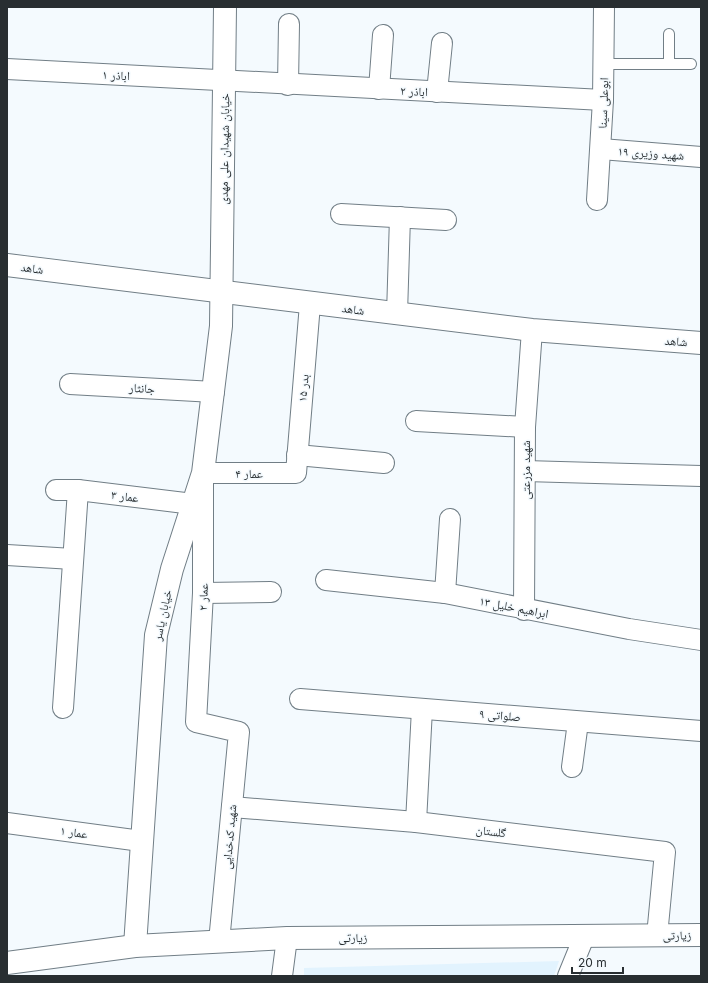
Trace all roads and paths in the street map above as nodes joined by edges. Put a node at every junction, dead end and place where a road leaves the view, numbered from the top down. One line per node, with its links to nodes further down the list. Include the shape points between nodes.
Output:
1 (225, 7): 11 (street, خیابان شهیدان علی مهدی)
2 (604, 7): 7 (street, ابوعلی سینا)
3 (289, 24): 12 (street)
4 (669, 34): 8 (lane)
5 (383, 35): 13 (street)
6 (442, 43): 14 (street)
7 (604, 64): 8 (lane); 15 (street, ابوعلی سینا)
8 (669, 64): 9 (lane)
9 (691, 64)
10 (7, 69): 11 (street, اباذر ۱)
11 (225, 81): 12 (street, اباذر ۲); 23 (street, خیابان شهیدان علی مهدی)
12 (288, 84): 13 (street, اباذر ۲)
13 (379, 89): 14 (street, اباذر ۲)
14 (437, 92): 15 (street, اباذر ۲)
15 (603, 100): 16 (street, ابوعلی سینا)
16 (601, 149): 17 (street, شهید وزیری ۱۹); 18 (street, ابوعلی سینا)
17 (701, 157)
18 (597, 200)
19 (341, 214): 20 (street)
20 (400, 217): 21 (street); 25 (street)
21 (446, 220)
22 (7, 265): 23 (street, شاهد)
23 (222, 291): 24 (street, شاهد); 29 (street, خیابان یاسر)
24 (310, 304): 25 (street, شاهد); 33 (street, بدر ۱۵)
25 (397, 314): 26 (street, شاهد)
26 (532, 330): 27 (street, شاهد); 31 (street, شهید مزرعتی)
27 (701, 343)
28 (70, 384): 29 (street, جانثار)
29 (214, 392): 35 (street, خیابان یاسر)
30 (416, 421): 31 (street)
31 (525, 428): 34 (street, شهید مزرعتی)
32 (384, 463): 33 (street, عمار ۴)
33 (296, 464): 35 (street, عمار ۴)
34 (525, 471): 36 (street); 47 (street, شهید مزرعتی)
35 (203, 473): 39 (street, خیابان یاسر); 45 (street, عمار ۲)
36 (701, 476)
37 (56, 490): 38 (street, عمار ۳)
38 (78, 490): 39 (street, عمار ۳); 42 (street)
39 (193, 504): 59 (street, خیابان یاسر, via 172,569 156,635)
40 (450, 519): 46 (street)
41 (7, 555): 42 (street)
42 (73, 558): 50 (street)
43 (326, 580): 46 (street, ابراهیم خلیل ۱۳)
44 (271, 592): 45 (street)
45 (203, 593): 54 (street, عمار ۲, via 196,722)
46 (445, 593): 47 (street, ابراهیم خلیل ۱۳)
47 (524, 610): 48 (street, ابراهیم خلیل ۱۳)
48 (701, 640)
49 (300, 699): 51 (street, صلواتی ۹)
50 (63, 708)
51 (422, 709): 52 (street, صلواتی ۹); 57 (street)
52 (578, 722): 53 (street, صلواتی ۹); 55 (street)
53 (701, 731)
54 (239, 732): 56 (street, شهید کدخدایی)
55 (572, 767)
56 (232, 807): 57 (street, گلستان); 64 (street, شهید کدخدایی)
57 (416, 822): 61 (street, گلستان, via 665,852)
58 (7, 823): 59 (street, عمار ۱)
59 (141, 841): 65 (street, خیابان یاسر)
60 (701, 935): 61 (street, زیارتی)
61 (657, 936): 62 (street, زیارتی)
62 (584, 937): 63 (street, زیارتی); 68 (street)
63 (287, 938): 64 (street, زیارتی); 67 (street)
64 (219, 942): 65 (street, زیارتی)
65 (135, 946): 66 (street, زیارتی)
66 (7, 962)
67 (282, 976)
68 (568, 976)

